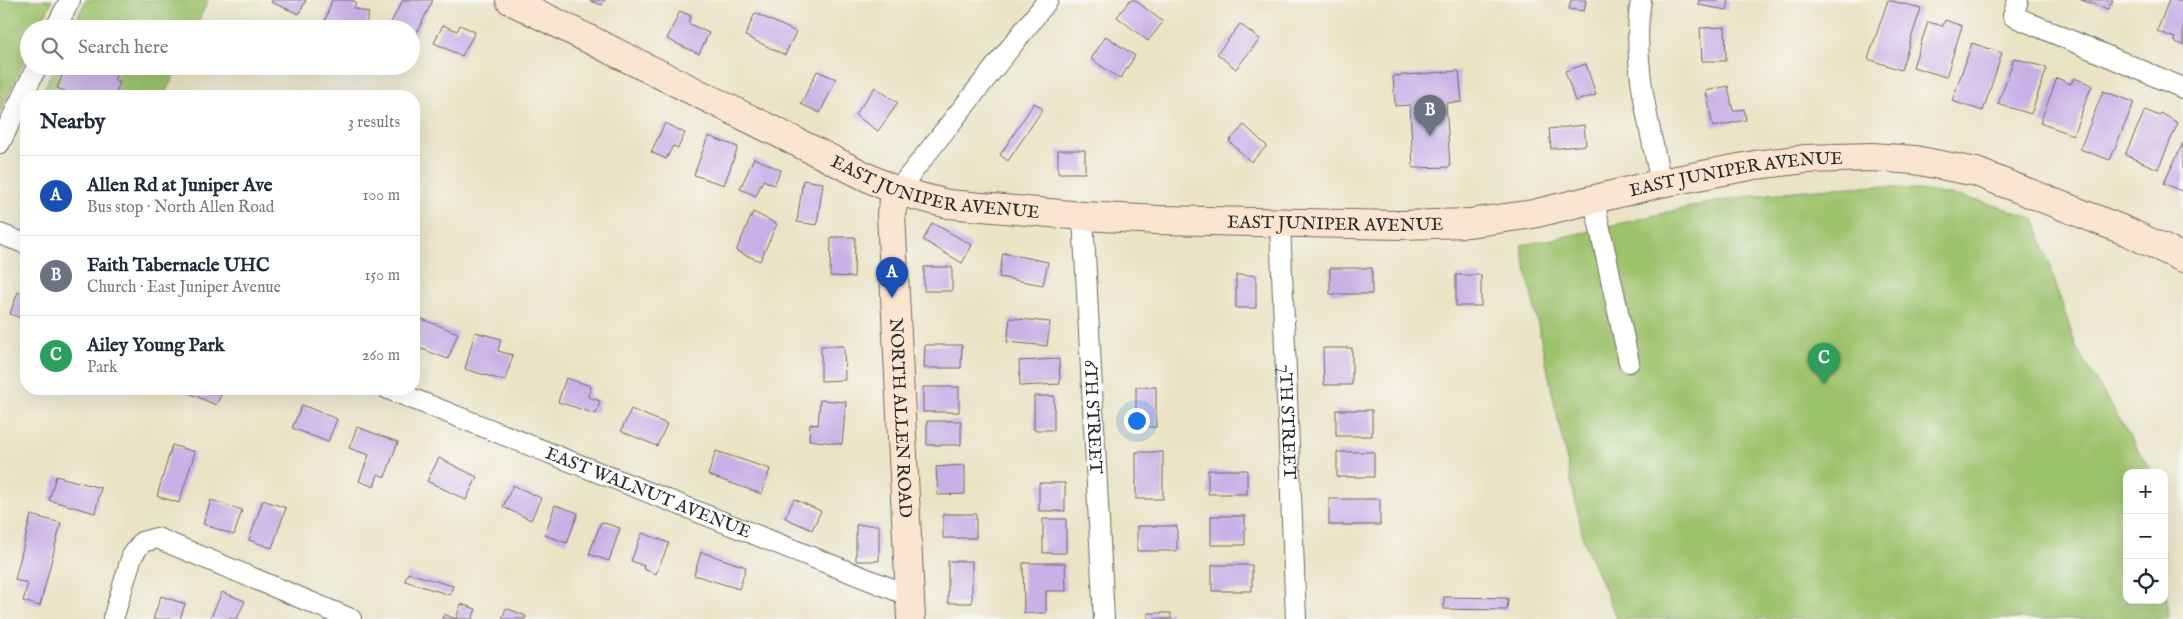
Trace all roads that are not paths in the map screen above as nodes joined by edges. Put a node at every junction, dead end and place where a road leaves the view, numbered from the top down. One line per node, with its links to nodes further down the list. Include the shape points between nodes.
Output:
1 (70, 0): 6 (street)
2 (1048, 0): 13 (street, NORTH ALLEN ROAD)
3 (1641, 0): 12 (street, via 1638,40 1642,86)
4 (513, 1): 13 (street, EAST JUNIPER AVENUE)
5 (2015, 8): 8 (street)
6 (60, 20)
7 (33, 75): 9 (street)
8 (2183, 88)
9 (25, 90)
10 (20, 101): 11 (street)
11 (0, 143)
12 (1661, 183): 14 (street, EAST JUNIPER AVENUE); 19 (street, EAST JUNIPER AVENUE, via 1806,159 1872,157 1915,160 1976,172 2006,182)
13 (897, 191): 15 (street, EAST JUNIPER AVENUE, via 948,204); 22 (street, NORTH ALLEN ROAD, via 891,213)
14 (1594, 201): 16 (street, EAST JUNIPER AVENUE, via 1468,223); 20 (street)
15 (1083, 216): 16 (street, EAST JUNIPER AVENUE); 25 (street, 6TH STREET)
16 (1280, 224): 26 (street, 7TH STREET)
17 (0, 234): 18 (street)
18 (20, 242)
19 (2183, 258)
20 (1629, 362)
21 (402, 395): 22 (street, EAST WALNUT AVENUE)
22 (910, 607)
23 (113, 619): 24 (street, via 132,556 142,542 156,538)
24 (351, 619)
25 (1104, 619)
26 (1296, 619)

